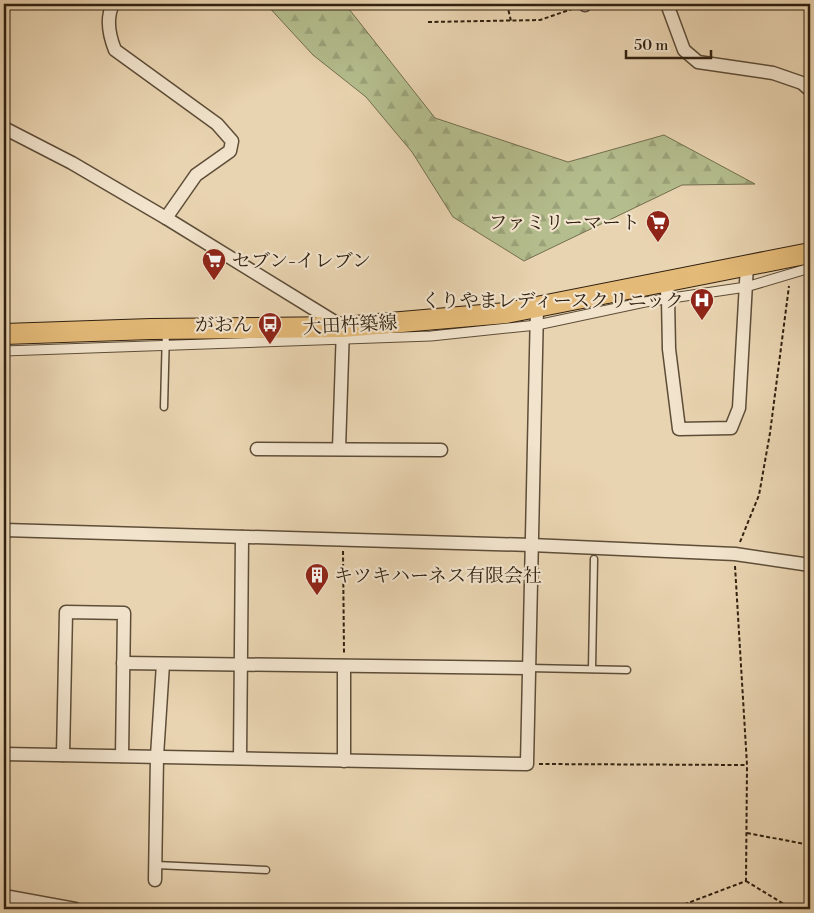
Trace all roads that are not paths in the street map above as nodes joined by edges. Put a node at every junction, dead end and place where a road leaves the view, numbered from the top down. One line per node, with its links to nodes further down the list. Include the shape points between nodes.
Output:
1 (113, 4): 5 (street, via 108,14 116,50 217,124 232,141 230,151 196,175)
2 (667, 4): 3 (street, via 684,50 698,62 773,73 802,83)
3 (810, 90)
4 (4, 128): 5 (street)
5 (166, 218): 12 (street)
6 (810, 252): 7 (main road, 大田杵築線)
7 (747, 265): 9 (street); 10 (main road, 大田杵築線)
8 (810, 268): 9 (street)
9 (746, 286): 10 (street); 10 (street, via 739,408 731,428 679,429 668,349)
10 (666, 290): 11 (main road, 大田杵築線)
11 (537, 316): 12 (main road, 大田杵築線, via 506,313); 22 (street)
12 (343, 333): 14 (main road, 大田杵築線); 18 (street)
13 (4, 334): 14 (main road, 大田杵築線)
14 (166, 338): 15 (street); 16 (lane)
15 (4, 351)
16 (164, 407)
17 (257, 449): 18 (street)
18 (339, 449): 19 (street)
19 (441, 450)
20 (4, 530): 21 (street)
21 (242, 537): 22 (street); 27 (street)
22 (531, 545): 24 (street, via 735,554); 29 (street)
23 (594, 559): 30 (lane)
24 (810, 565)
25 (123, 662): 26 (street); 33 (street, via 124,613 66,612); 34 (street)
26 (163, 664): 27 (street); 35 (street)
27 (240, 664): 28 (street); 36 (street)
28 (344, 666): 29 (street); 37 (street)
29 (529, 668): 30 (lane); 37 (street, via 527,764)
30 (592, 669): 31 (lane)
31 (627, 670)
32 (4, 754): 33 (street)
33 (63, 755): 34 (street)
34 (122, 756): 35 (street)
35 (157, 756): 36 (street); 38 (street)
36 (240, 758): 37 (street)
37 (344, 761)
38 (156, 865): 39 (lane); 40 (street)
39 (266, 870)
40 (155, 880)
41 (4, 896): 42 (street)
42 (75, 909)

